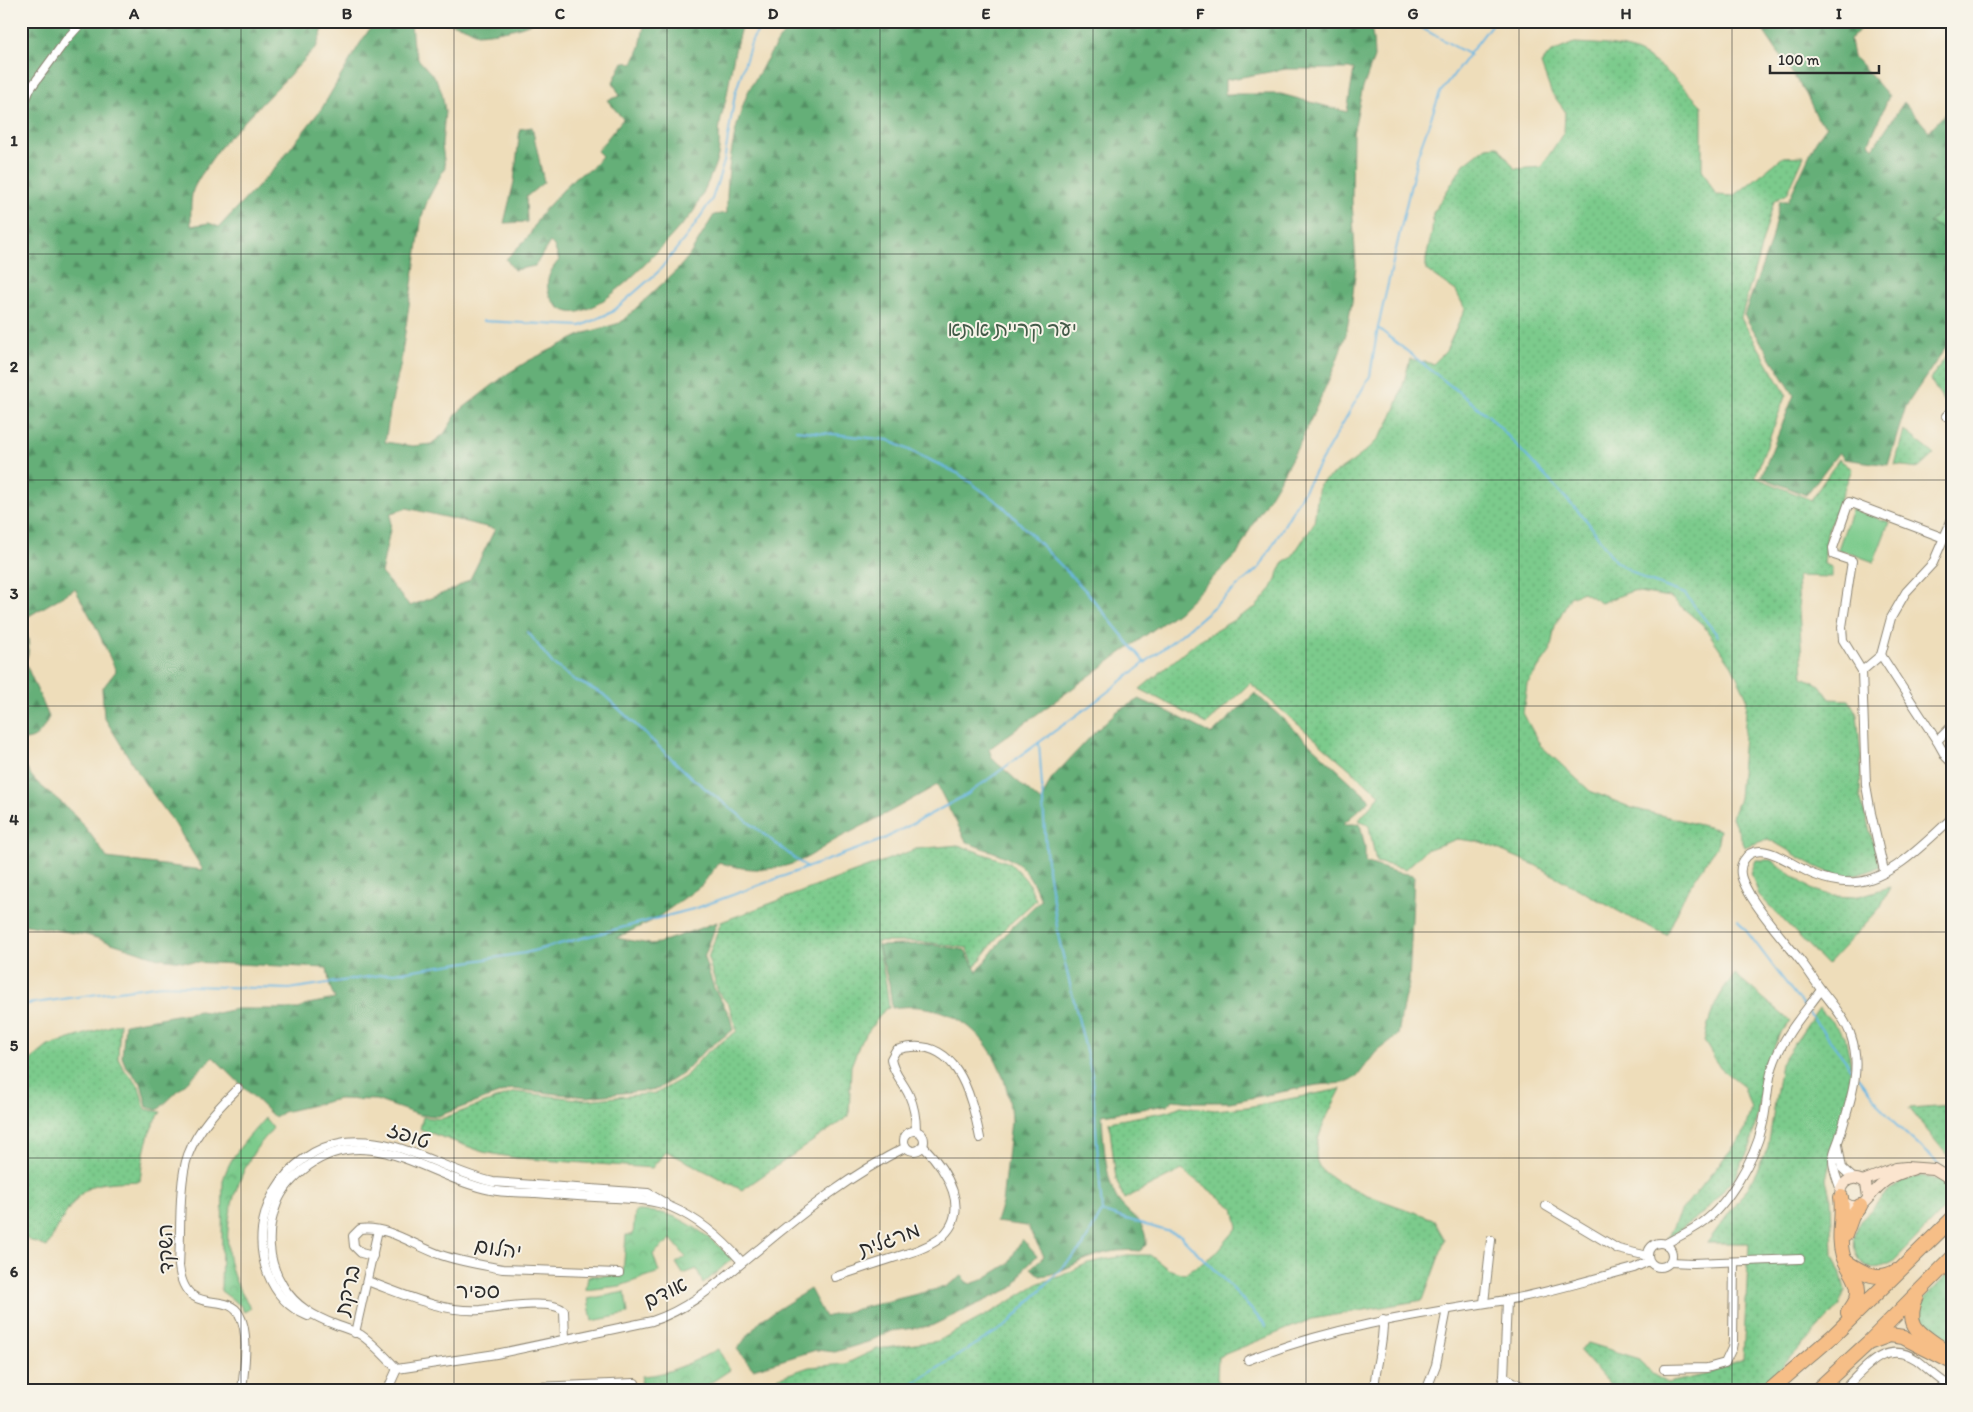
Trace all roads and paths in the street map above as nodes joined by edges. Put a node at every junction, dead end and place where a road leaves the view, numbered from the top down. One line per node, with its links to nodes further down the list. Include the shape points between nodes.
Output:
1 (84, 21): 2 (street, via 30,89)
2 (21, 111)
3 (1952, 519): 4 (street)
4 (1944, 538): 5 (street, via 1933,563 1906,592 1891,618); 6 (street, via 1849,502 1833,548 1834,555 1852,561 1843,640)
5 (1881, 655): 6 (street); 8 (street)
6 (1862, 671): 11 (street, via 1866,785)
7 (1952, 726): 8 (street)
8 (1937, 741): 9 (street)
9 (1952, 763)
10 (1952, 818): 11 (street, via 1920,848)
11 (1884, 871): 12 (street, via 1856,882 1841,881 1813,875 1774,853 1756,852 1744,858 1740,867 1741,879 1760,911)
12 (1821, 990): 16 (street, via 1851,1035 1855,1050 1855,1077); 29 (street, via 1790,1032 1774,1062 1762,1127 1747,1167 1703,1223)
13 (238, 1088): 59 (street, השקד, via 210,1118 188,1155 179,1266 185,1289 192,1296 225,1305 239,1313 244,1339)
14 (916, 1131): 15 (street, via 909,1095 895,1073 891,1059 896,1050 923,1046 954,1064 968,1089); 17 (street, via 924,1138); 18 (street, via 905,1137)
15 (980, 1138)
16 (1838, 1144): 20 (street, via 1842,1168); 23 (street, via 1833,1162)
17 (923, 1146): 18 (street, via 915,1151); 41 (street, מרגלית, via 943,1168 953,1189 954,1213 946,1231 923,1248)
18 (906, 1147): 36 (street, אודם, via 835,1189)
19 (1914, 1169): 21 (street, via 1934,1169); 22 (street, via 1896,1168); 24 (street, via 1883,1183)
20 (1853, 1178): 22 (street); 23 (street, via 1844,1184)
21 (1952, 1180)
22 (1863, 1182): 24 (street, via 1868,1188)
23 (1841, 1194): 24 (street, via 1852,1206); 30 (highway, via 1843,1213 1839,1231)
24 (1864, 1201): 30 (highway, via 1848,1224)
25 (1546, 1206): 33 (street, via 1618,1249)
26 (1952, 1219): 31 (highway)
27 (378, 1230): 32 (street); 32 (street, via 360,1229 353,1236 356,1250); 40 (street, יהלום, via 440,1255 484,1266)
28 (1491, 1240): 45 (street)
29 (1665, 1244): 33 (street, via 1655,1244 1649,1249); 37 (street, via 1671,1250)
30 (1842, 1246): 39 (highway)
31 (1918, 1253): 39 (highway, via 1885,1276 1867,1274); 49 (highway)
32 (373, 1256): 42 (street, ברקת)
33 (1648, 1258): 37 (street, via 1660,1267); 44 (street, via 1634,1268)
34 (1952, 1258): 43 (highway)
35 (1800, 1259): 38 (street)
36 (742, 1262): 48 (street, טופז, via 720,1238 697,1222 671,1207 654,1202 492,1190 382,1150 357,1149 333,1153 314,1162 293,1179 279,1198 271,1218 270,1254 282,1285 297,1303 320,1319); 50 (street, אודם, via 690,1303 667,1316)
37 (1670, 1262): 38 (street)
38 (1734, 1262): 55 (street, via 1733,1342 1725,1363 1707,1368)
39 (1846, 1262): 49 (highway, via 1859,1291 1857,1300)
40 (619, 1273)
41 (835, 1278)
42 (367, 1281): 48 (street, ברקת); 50 (street, ספיר, via 452,1309 558,1307 564,1311)
43 (1920, 1291): 51 (highway); 52 (highway, via 1912,1309 1914,1325)
44 (1507, 1300): 45 (street); 56 (street)
45 (1484, 1303): 46 (street)
46 (1447, 1308): 47 (street); 63 (street, via 1436,1365)
47 (1383, 1320): 53 (street, via 1282,1346); 62 (street, via 1384,1336 1375,1371)
48 (355, 1333): 54 (street, טופז)
49 (1834, 1335): 66 (highway)
50 (565, 1340): 54 (street, אודם, via 466,1360)
51 (1868, 1343): 52 (highway, via 1890,1335); 67 (highway)
52 (1951, 1356)
53 (1248, 1360)
54 (397, 1369): 60 (street)
55 (1664, 1369)
56 (1504, 1377): 64 (street); 65 (street)
57 (635, 1383): 61 (street)
58 (1952, 1387): 68 (street, via 1916,1359 1888,1352 1877,1358)
59 (242, 1391)
60 (387, 1391)
61 (492, 1391)
62 (1374, 1391)
63 (1426, 1391)
64 (1500, 1391)
65 (1531, 1391)
66 (1769, 1391)
67 (1816, 1391)
68 (1842, 1391)

